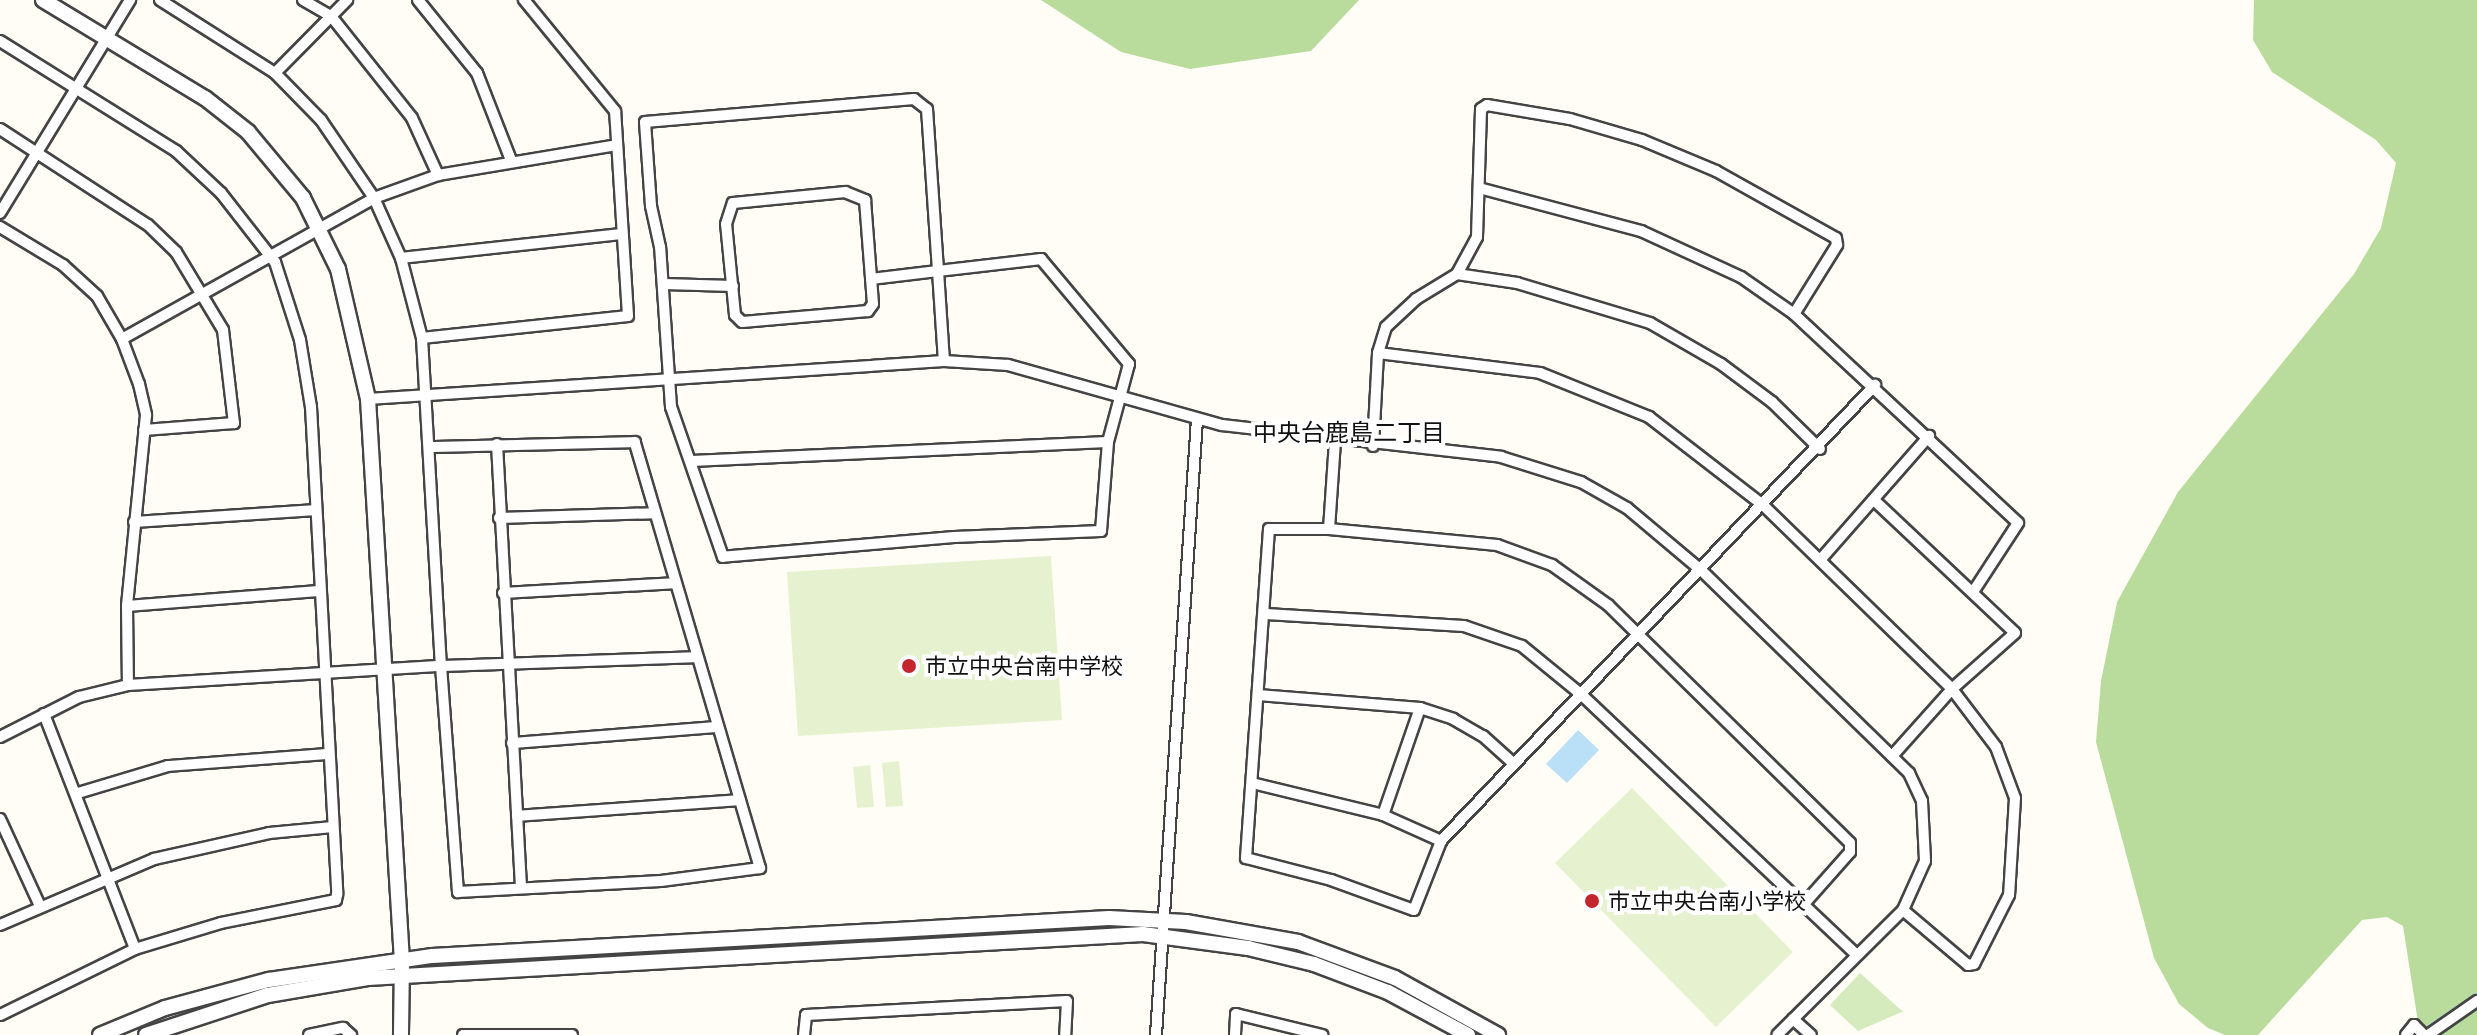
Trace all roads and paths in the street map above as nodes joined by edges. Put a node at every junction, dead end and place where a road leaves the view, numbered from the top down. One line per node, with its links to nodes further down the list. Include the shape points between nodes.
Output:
1 (43, 0): 9 (street)
2 (130, 0): 9 (street)
3 (160, 0): 11 (street)
4 (303, 0): 8 (street)
5 (347, 0): 8 (street)
6 (418, 0): 16 (street, via 477,73)
7 (524, 0): 14 (street, via 615,111)
8 (331, 16): 11 (street); 17 (street, via 412,118)
9 (108, 39): 12 (street); 22 (street, via 205,98 248,132 283,168)
10 (0, 41): 12 (street)
11 (275, 73): 19 (street, via 321,120)
12 (77, 88): 15 (street); 24 (street, via 176,151 221,193)
13 (0, 129): 15 (street)
14 (617, 145): 16 (street); 23 (street)
15 (37, 151): 20 (street); 31 (street, via 148,225 176,252)
16 (511, 160): 17 (street)
17 (438, 175): 19 (street)
18 (1479, 188): 27 (street, via 1477,237); 32 (street, via 1641,231 1741,277); 32 (street, via 1481,109 1487,105 1570,119 1642,140 1781,204 1836,238 1837,245)
19 (374, 198): 22 (street); 25 (street)
20 (0, 213)
21 (0, 227): 34 (street, via 63,265 97,296)
22 (321, 232): 24 (street); 41 (street, via 353,314)
23 (621, 234): 25 (street); 33 (street, via 628,316)
24 (271, 256): 31 (street); 54 (street, via 300,340 311,407)
25 (401, 258): 33 (street)
26 (938, 271): 28 (street); 29 (street, via 927,109 914,99 645,122); 36 (street); 40 (street, via 1041,259 1129,364)
27 (1457, 274): 35 (street, via 1416,299 1386,327); 50 (street, via 1517,283 1650,323 1734,373)
28 (871, 279): 30 (street, via 873,304 862,315 755,321 735,315); 30 (street, via 865,200 845,192 733,203 726,224)
29 (664, 284): 30 (street); 37 (street)
30 (733, 286)
31 (203, 294): 34 (street); 43 (street, via 223,330 234,423)
32 (1794, 314): 38 (street)
33 (422, 338): 39 (street)
34 (122, 339): 43 (street, via 139,384)
35 (1378, 353): 48 (street); 53 (street, via 1540,373 1595,391 1649,417)
36 (944, 361): 37 (street); 40 (street, via 1048,372)
37 (671, 376): 39 (street); 51 (street, via 671,407)
38 (1875, 385): 44 (street); 50 (street)
39 (426, 391): 41 (street); 49 (street)
40 (1124, 396): 42 (street); 46 (street)
41 (368, 399): 72 (street)
42 (1197, 419): 45 (street); 99 (street)
43 (144, 430): 57 (street)
44 (1929, 436): 52 (street); 63 (street, via 2018,523)
45 (1335, 441): 48 (street); 58 (street)
46 (1108, 442): 51 (street); 51 (street, via 1101,531 954,537 723,557)
47 (497, 444): 49 (street); 55 (street, via 635,442); 56 (street)
48 (1373, 446): 60 (street, via 1439,448 1546,468 1605,493)
49 (429, 447): 70 (street)
50 (1820, 449): 53 (street)
51 (691, 461)
52 (1875, 501): 59 (street); 63 (street)
53 (1764, 506): 59 (street); 60 (street)
54 (313, 510): 57 (street); 62 (street)
55 (654, 513): 56 (street); 61 (street)
56 (499, 518): 64 (street)
57 (134, 522): 65 (street)
58 (1329, 529): 66 (street, via 1269,529); 67 (street, via 1469,541 1527,554 1574,579)
59 (1821, 559): 74 (street)
60 (1701, 570): 67 (street); 83 (street)
61 (674, 583): 64 (street); 68 (street)
62 (318, 591): 65 (street); 71 (street)
63 (1973, 592): 74 (street, via 2015,633)
64 (503, 593): 69 (street)
65 (127, 606): 73 (street)
66 (1266, 614): 75 (street); 76 (street, via 1464,626 1494,633 1543,660)
67 (1640, 633): 76 (street); 95 (street, via 1850,843 1850,852)
68 (696, 657): 69 (street); 79 (street)
69 (508, 665): 70 (street); 81 (street)
70 (441, 666): 72 (street); 94 (street, via 458,892)
71 (324, 672): 72 (street); 73 (street); 82 (street)
72 (381, 673): 102 (street)
73 (128, 685): 78 (street, via 79,697)
74 (1952, 689): 83 (street); 97 (street, via 1996,747 2015,798 2009,895 1997,927 1968,965)
75 (1258, 695): 77 (street); 85 (street)
76 (1583, 696): 84 (street); 95 (street)
77 (1420, 708): 84 (street, via 1473,730); 88 (street)
78 (44, 714): 80 (street); 86 (street)
79 (717, 727): 81 (street); 87 (street)
80 (0, 737)
81 (512, 743): 89 (street)
82 (329, 754): 86 (street, via 168,766); 91 (street)
83 (1892, 756): 97 (street, via 1909,773 1927,829 1925,861)
84 (1513, 763): 92 (street)
85 (1252, 783): 88 (street); 92 (street, via 1246,858 1331,880 1414,910)
86 (78, 793): 93 (street)
87 (739, 800): 89 (street); 94 (street, via 760,868 661,881)
88 (1383, 815): 92 (street)
89 (517, 816): 94 (street)
90 (0, 819): 96 (street)
91 (333, 827): 93 (street, via 212,844); 100 (street, via 336,900 221,923)
92 (1441, 841)
93 (105, 877): 96 (street); 100 (street)
94 (521, 887)
95 (1803, 905): 101 (street)
96 (40, 906): 98 (street)
97 (1903, 910): 101 (street)
98 (0, 925)
99 (1163, 927): 102 (street, via 1051,920); 103 (street); 119 (street); 122 (street, via 1314,964 1388,992); 123 (street, via 1245,930 1357,961 1449,1004)
100 (135, 949): 105 (street)
101 (1856, 954): 106 (street)
102 (402, 961): 103 (street); 110 (street, via 269,980 165,1008)
103 (402, 977): 111 (street, via 268,995); 114 (street)
104 (2477, 1001): 127 (street)
105 (0, 1015)
106 (1793, 1019): 124 (street); 125 (street)
107 (1305, 1032): 120 (street, via 1236,1014); 121 (street)
108 (482, 1034): 109 (street); 115 (street)
109 (553, 1034): 116 (street)
110 (100, 1035)
111 (146, 1035)
112 (309, 1035): 113 (street, via 343,1028)
113 (351, 1035)
114 (401, 1035)
115 (463, 1035)
116 (572, 1035)
117 (804, 1035): 118 (street, via 806,1015 1067,1001)
118 (1065, 1035)
119 (1156, 1035)
120 (1235, 1035)
121 (1322, 1035)
122 (1468, 1035)
123 (1498, 1035)
124 (1777, 1035)
125 (1811, 1035)
126 (2406, 1035): 127 (street, via 2414,1025)
127 (2426, 1035)

